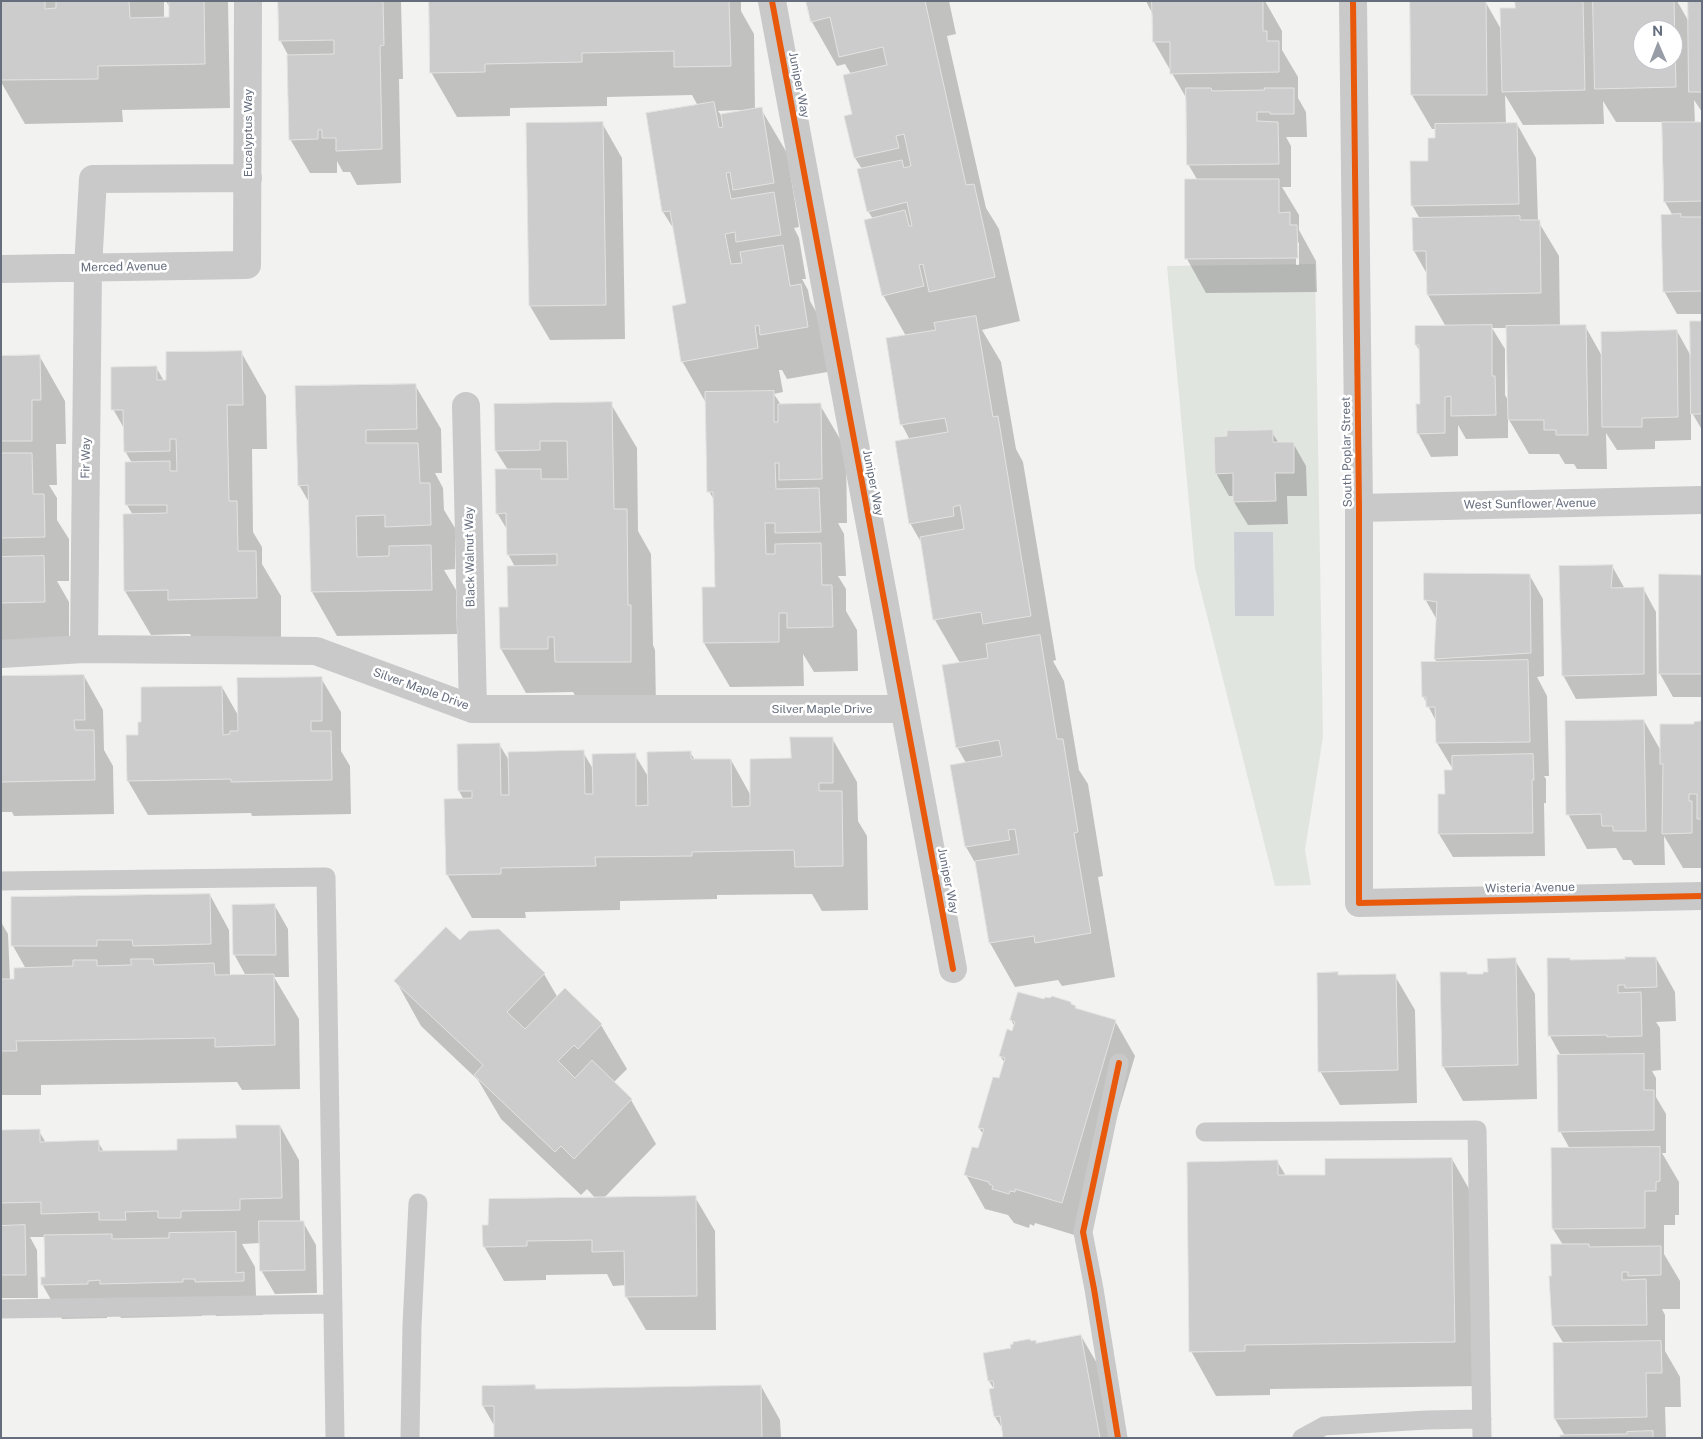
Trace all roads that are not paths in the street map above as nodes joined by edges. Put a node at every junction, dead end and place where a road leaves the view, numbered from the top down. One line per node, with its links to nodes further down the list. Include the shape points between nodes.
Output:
1 (248, 1): 4 (street, Eucalyptus Way)
2 (772, 1): 14 (street, Juniper Way)
3 (1353, 1): 10 (street, South Poplar Street)
4 (248, 178): 5 (street, Eucalyptus Way); 6 (street, Fir Way, via 93,179)
5 (247, 265): 6 (street, Merced Avenue)
6 (88, 268): 7 (street, Merced Avenue); 11 (street, Fir Way)
7 (1, 269)
8 (466, 406): 13 (street, Black Walnut Way)
9 (1702, 500): 10 (street, West Sunflower Avenue)
10 (1359, 508): 17 (street, South Poplar Street)
11 (84, 649): 12 (street, Silver Maple Drive); 13 (street, Silver Maple Drive, via 316,650)
12 (1, 654)
13 (473, 709): 14 (street, Silver Maple Drive)
14 (904, 709): 18 (street, Juniper Way)
15 (1, 881): 22 (lane, via 326,877)
16 (1702, 896): 17 (street, Wisteria Avenue)
17 (1358, 903)
18 (953, 970)
19 (1119, 1063): 27 (lane, via 1083,1232)
20 (1205, 1132): 24 (lane, via 1478,1130)
21 (418, 1203): 26 (lane)
22 (333, 1304): 23 (lane); 25 (lane)
23 (1, 1309)
24 (1482, 1419): 28 (lane, via 1324,1426); 29 (lane)
25 (335, 1438)
26 (410, 1438)
27 (1118, 1438)
28 (1302, 1438)
29 (1482, 1438)

